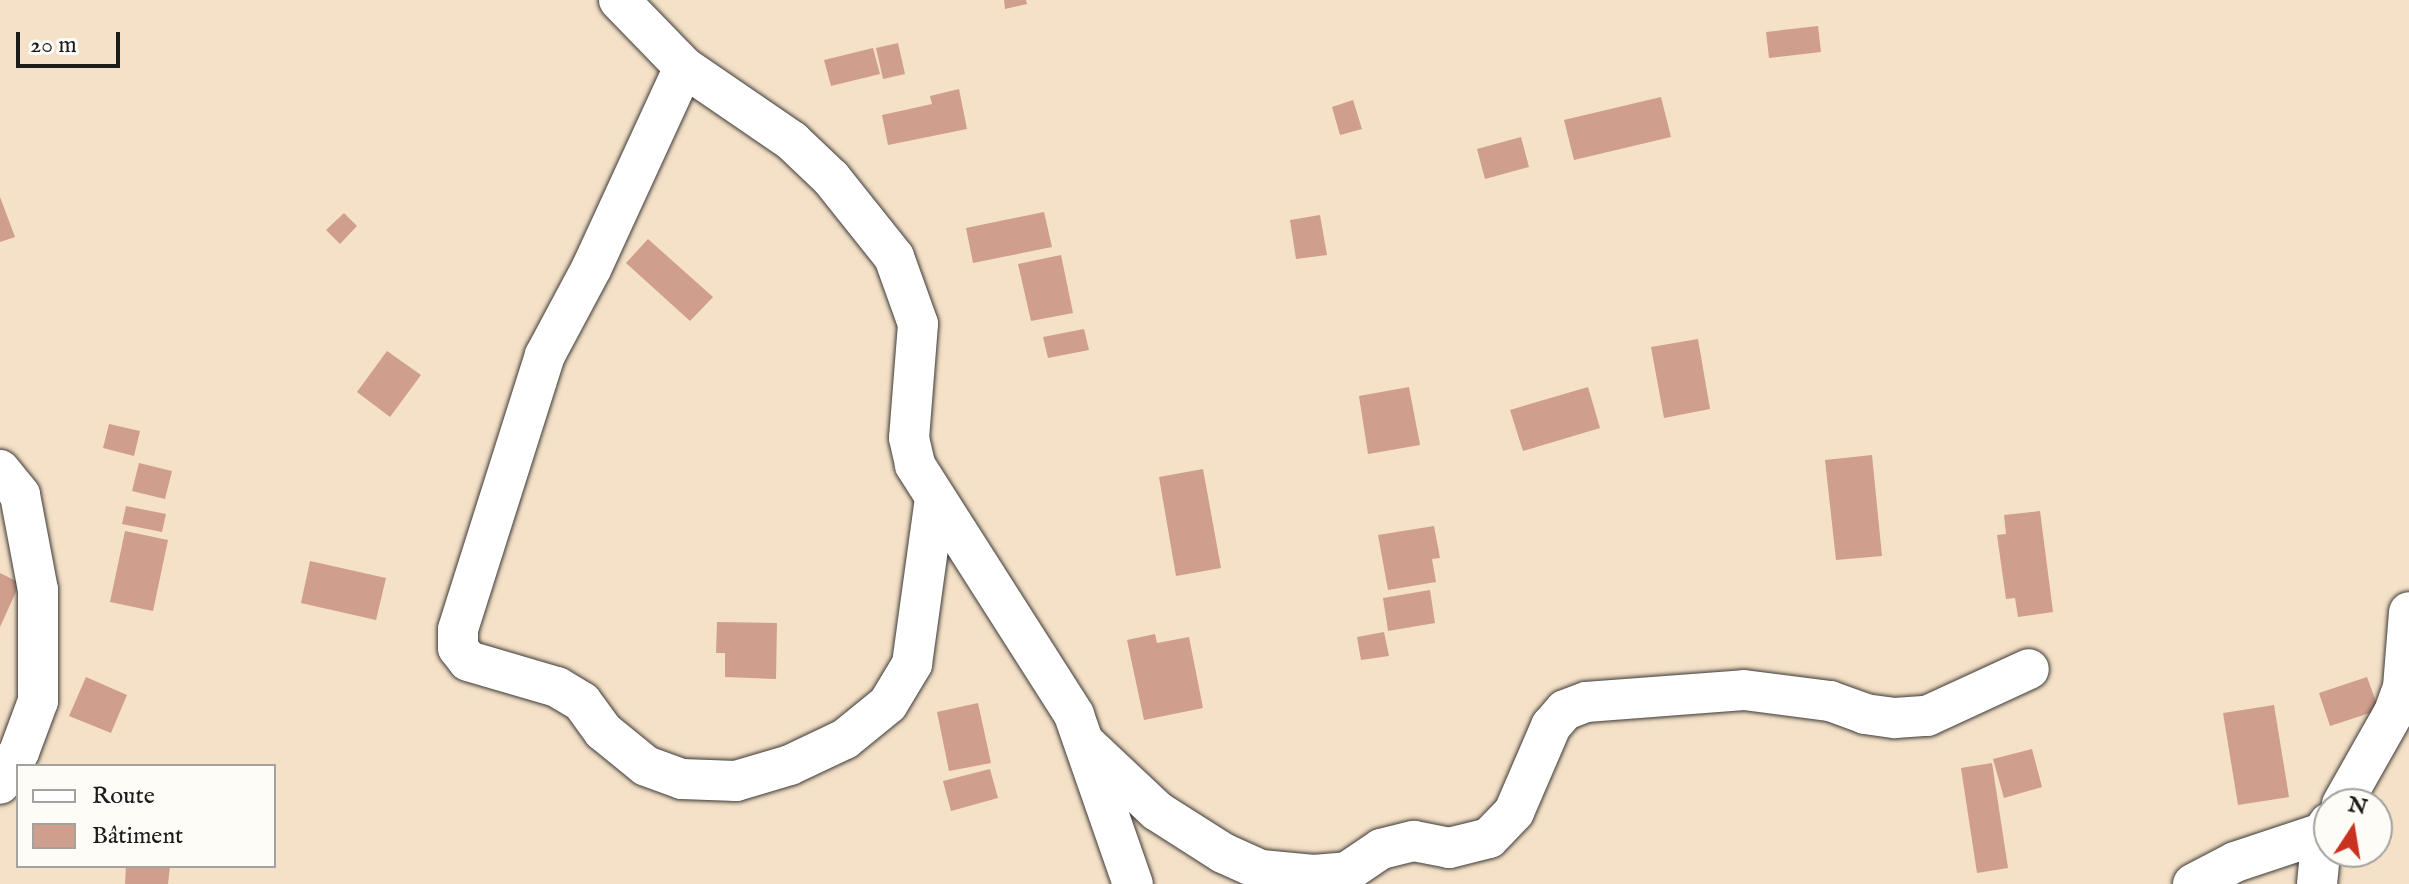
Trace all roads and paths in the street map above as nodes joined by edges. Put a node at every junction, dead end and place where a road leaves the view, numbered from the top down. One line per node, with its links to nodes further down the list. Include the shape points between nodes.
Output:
1 (619, 0): 2 (street)
2 (684, 67): 4 (street, via 792,141 831,178 894,257 918,324 909,438 915,465); 4 (street, via 591,269 545,355 458,630 458,648 468,661 557,687 582,702 603,731 646,766 682,779 736,781 790,765 845,739 888,704 912,664)
3 (0, 470): 8 (street, via 20,495 38,590 38,701)
4 (935, 499): 7 (street, via 1074,715)
5 (2409, 612): 9 (street, via 2403,687)
6 (2029, 669): 7 (street, via 1917,717 1865,714 1830,701 1744,690 1586,702 1565,710 1551,726 1514,812 1489,838 1449,848 1414,841 1381,849 1347,872 1314,875 1261,870 1223,853 1157,811)
7 (1087, 745): 11 (street)
8 (0, 784)
9 (2350, 788)
10 (2313, 828): 12 (street)
11 (1133, 884)
12 (2193, 884)

